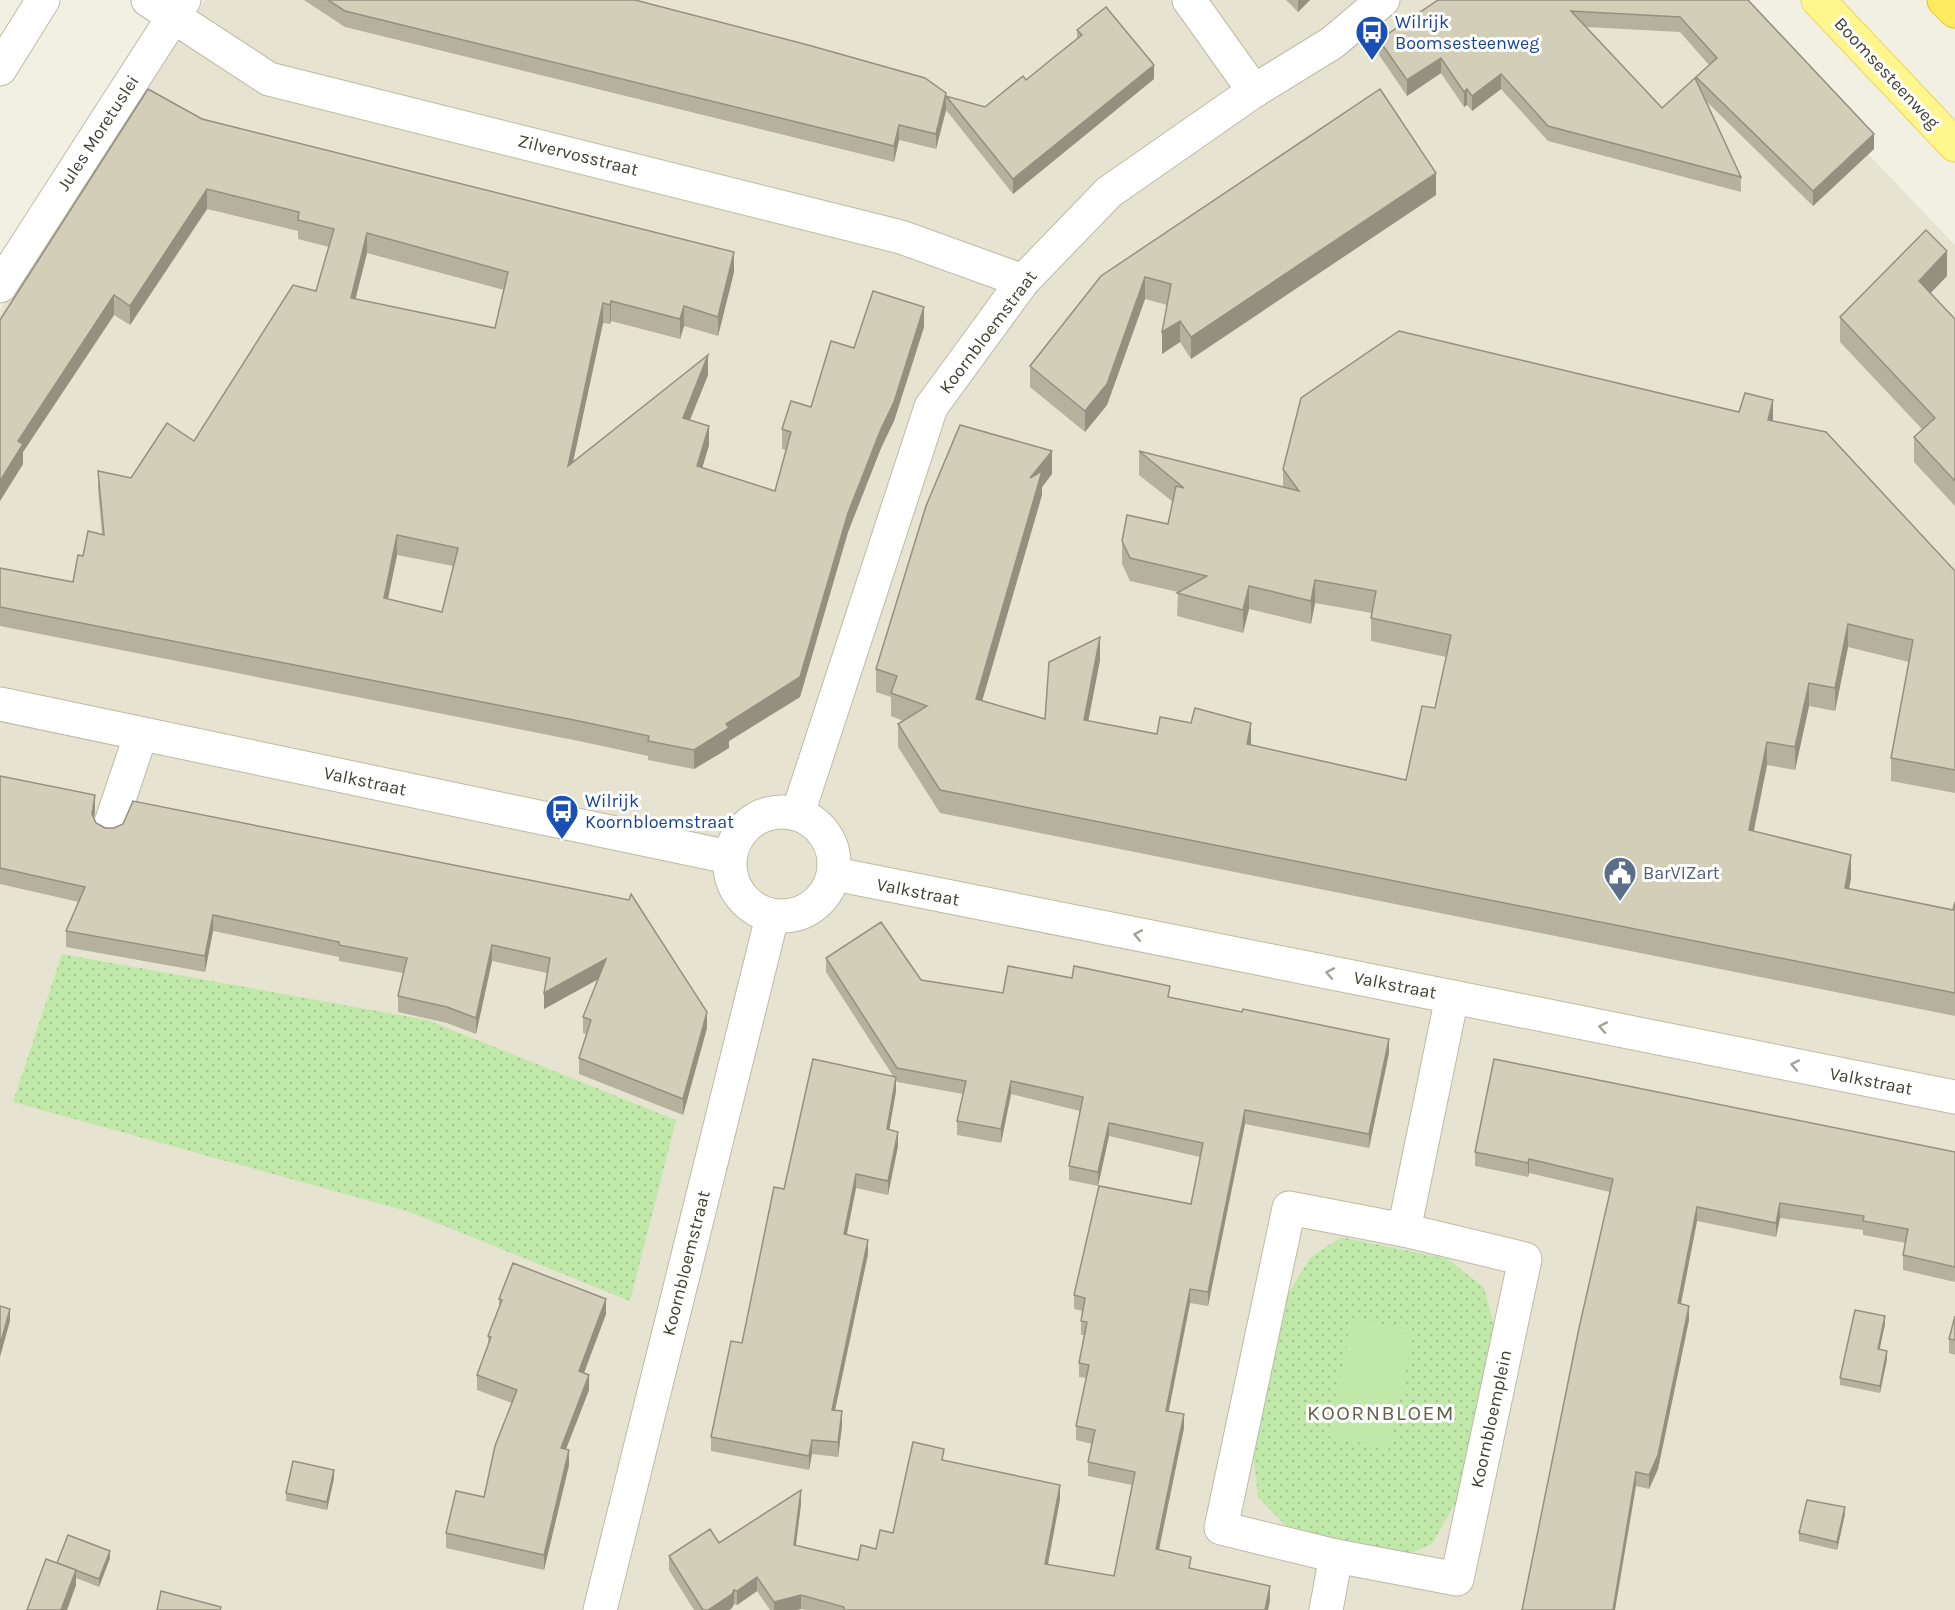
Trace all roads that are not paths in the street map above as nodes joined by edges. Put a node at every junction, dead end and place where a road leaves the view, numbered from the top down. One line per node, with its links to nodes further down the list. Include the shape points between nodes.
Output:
1 (44, 0): 8 (street)
2 (1189, 0): 9 (street)
3 (1383, 0): 9 (street, Koornbloemstraat, via 1332,43)
4 (1818, 0): 10 (main road, Boomsesteenweg)
5 (1944, 0): 7 (highway)
6 (169, 5): 11 (street, Jules Moretuslei); 12 (street, Zilvervosstraat, via 268,78 901,237)
7 (1955, 11)
8 (0, 69)
9 (1254, 91): 12 (street, Koornbloemstraat, via 1109,192)
10 (1955, 145)
11 (4, 271)
12 (1023, 281): 15 (street, Koornbloemstraat, via 931,408)
13 (0, 704): 14 (street, Valkstraat)
14 (141, 734): 16 (street); 17 (street, Valkstraat)
15 (798, 813): 17 (street, via 769,812 744,827); 18 (street, via 820,826 834,848)
16 (110, 826)
17 (729, 857): 19 (street, via 731,881 746,904)
18 (835, 874): 19 (street, via 823,899 800,915); 20 (street, Valkstraat, one-way to 18)
19 (772, 917): 24 (street, Koornbloemstraat)
20 (1452, 997): 21 (street, Valkstraat, one-way to 20); 22 (street)
21 (1955, 1097)
22 (1404, 1230): 23 (street, Koornbloemplein, via 1289,1208 1221,1528); 23 (street, Koornbloemplein, via 1525,1259 1457,1579)
23 (1336, 1556): 25 (street)
24 (600, 1610)
25 (1326, 1610)

